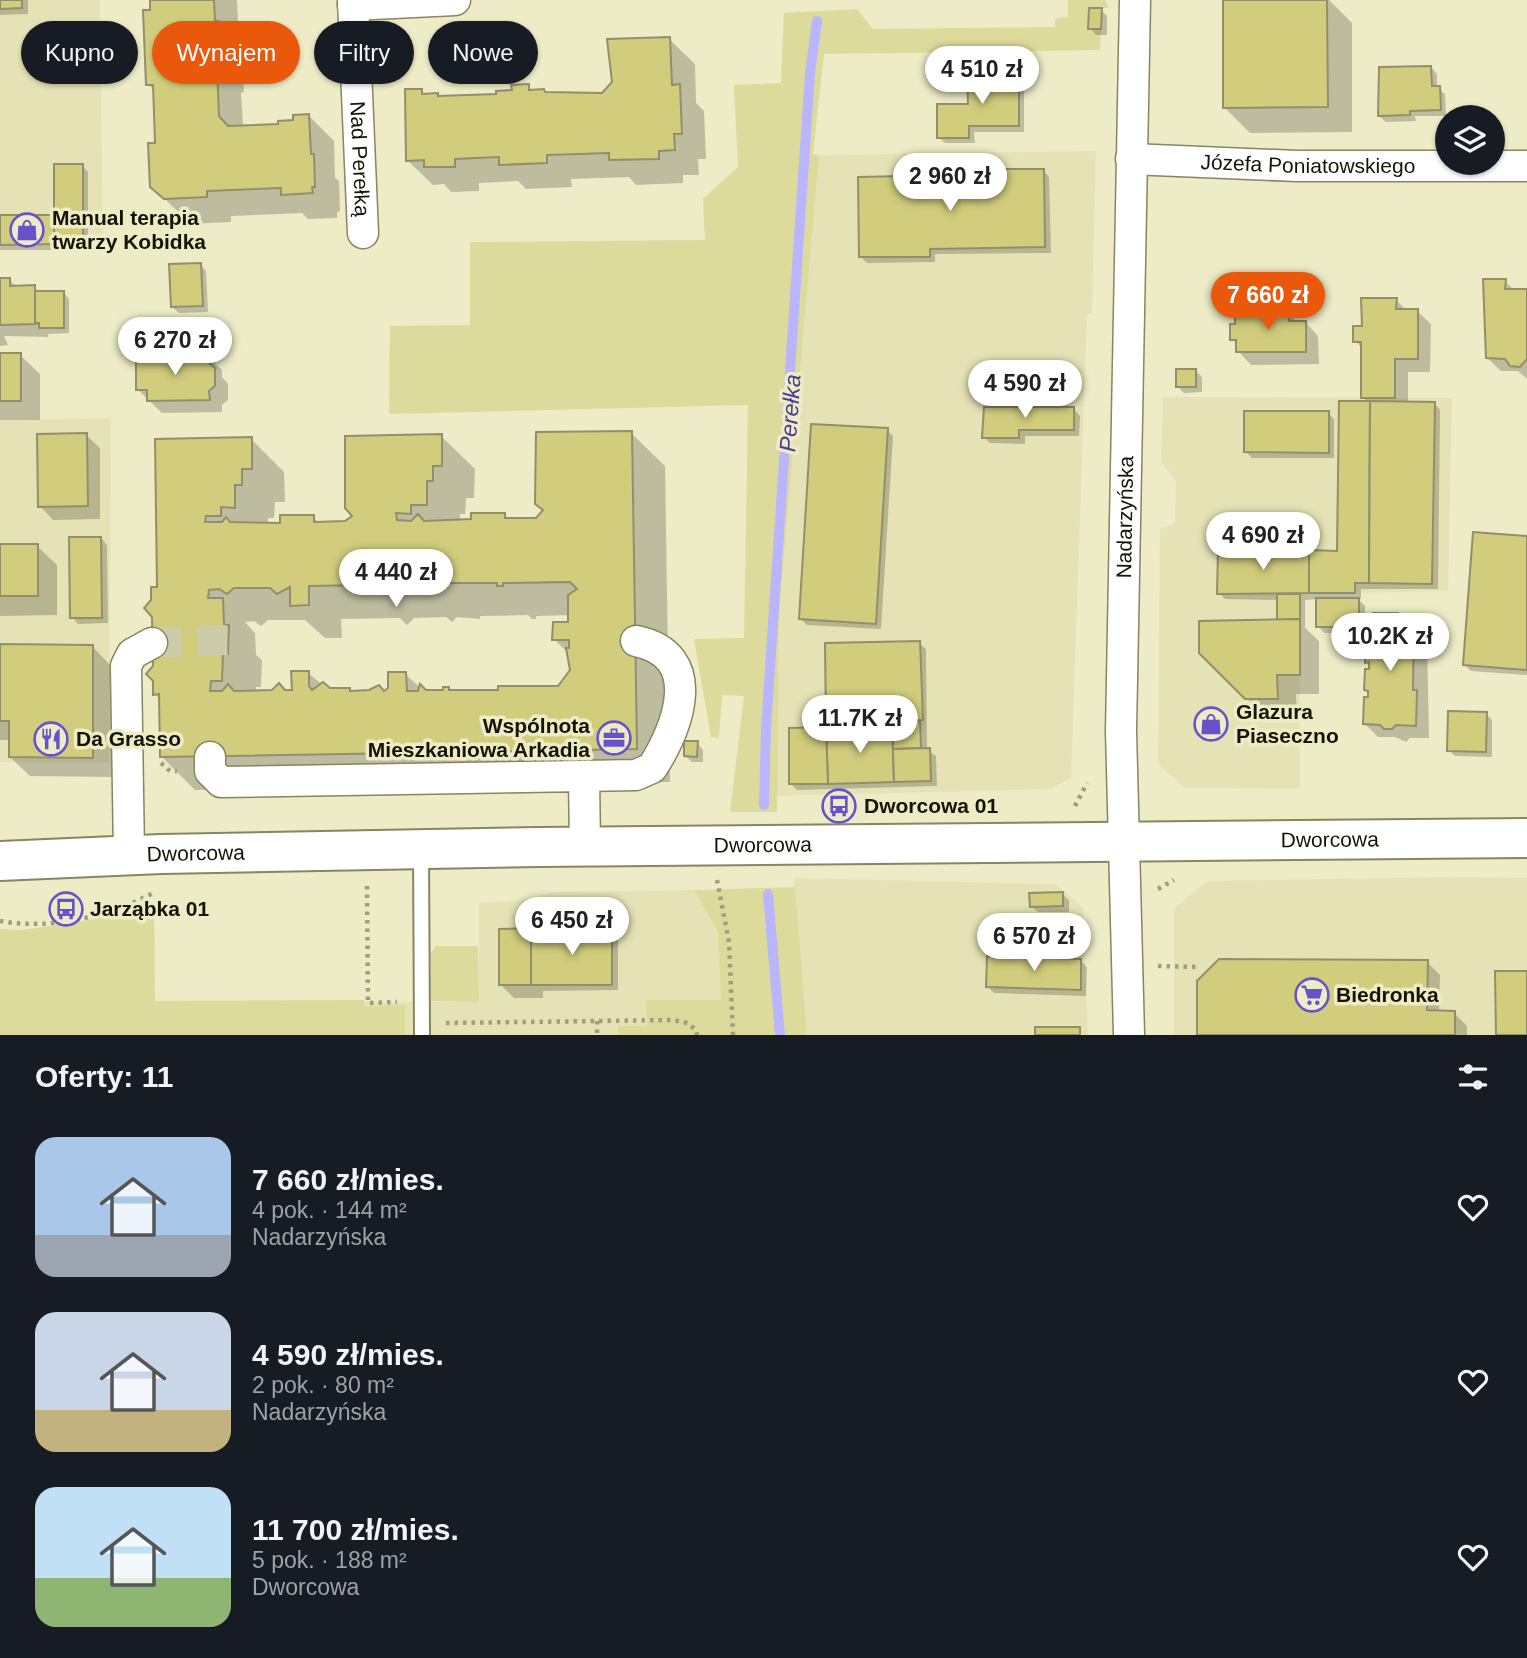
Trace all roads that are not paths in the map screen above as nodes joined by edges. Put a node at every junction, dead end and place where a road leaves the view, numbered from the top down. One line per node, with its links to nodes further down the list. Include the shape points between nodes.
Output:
1 (455, 0): 3 (street)
2 (1135, 0): 4 (street, Nadarzyńska)
3 (353, 3): 6 (street, Nad Perełką)
4 (1132, 159): 5 (street, Józefa Poniatowskiego, via 1297,166); 12 (street, Nadarzyńska, via 1121,731)
5 (1527, 166)
6 (363, 233)
7 (636, 641): 10 (street, via 652,644 677,666 681,688 668,736 652,768 636,775)
8 (152, 643): 15 (street, via 132,654 126,666)
9 (210, 757): 10 (street, via 211,771 220,782)
10 (584, 776): 13 (street)
11 (1527, 838): 12 (street, Dworcowa)
12 (1124, 841): 13 (street, Dworcowa); 18 (street, Nadarzyńska)
13 (585, 848): 14 (street, Dworcowa)
14 (421, 850): 15 (street, Dworcowa); 17 (lane)
15 (129, 855): 16 (street, Dworcowa)
16 (0, 861)
17 (422, 1029)
18 (1129, 1035)

